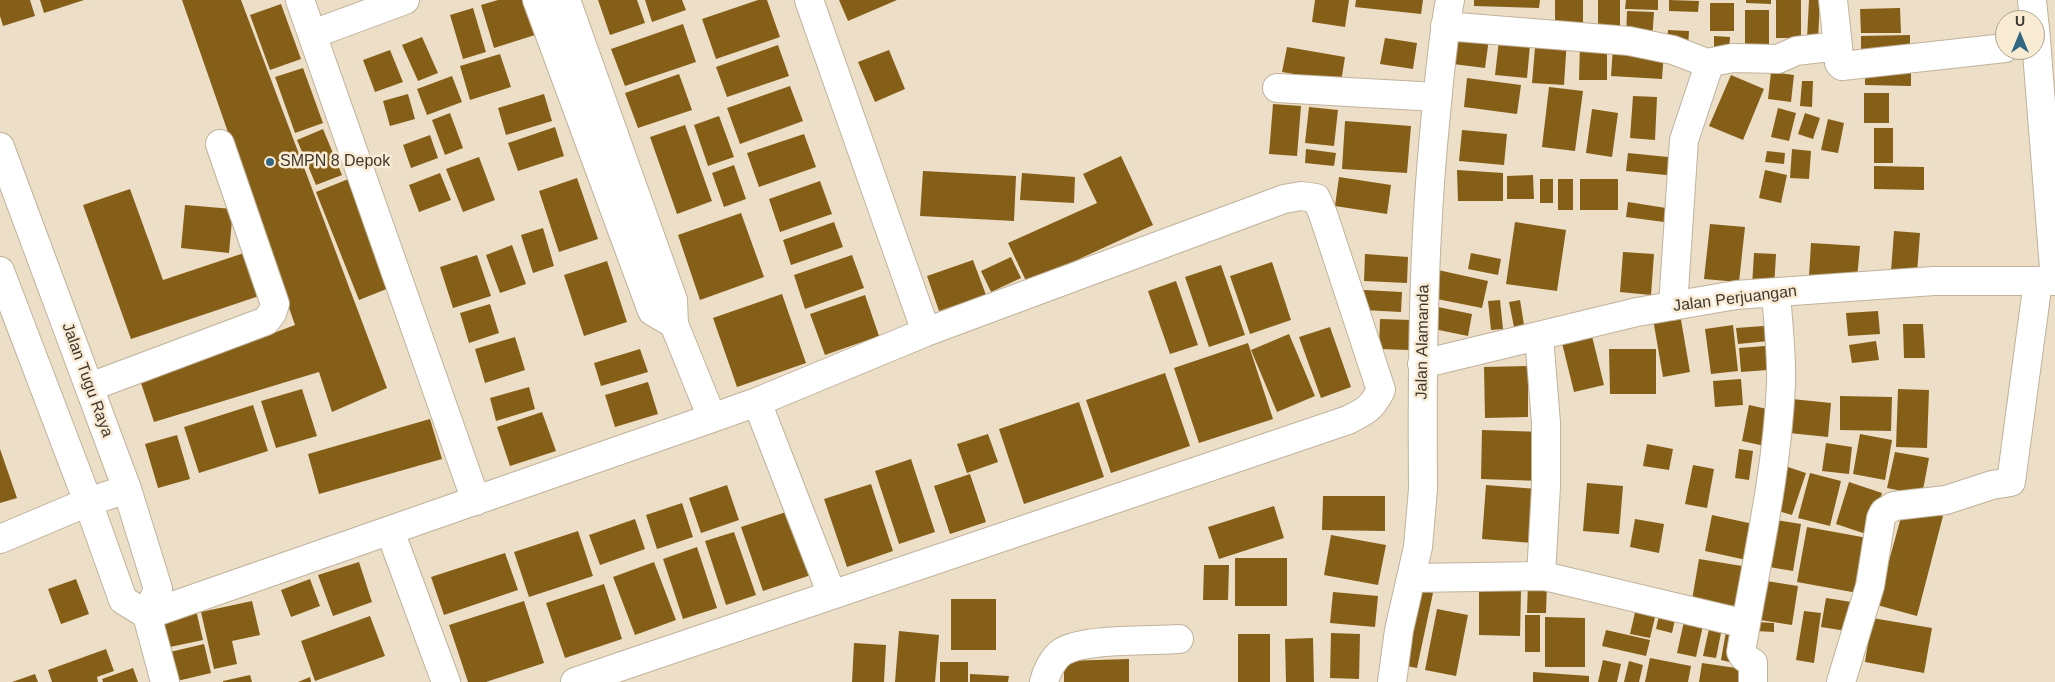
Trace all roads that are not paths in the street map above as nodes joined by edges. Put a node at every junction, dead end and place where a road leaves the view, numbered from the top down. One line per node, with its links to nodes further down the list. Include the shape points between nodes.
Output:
1 (300, 0): 8 (street)
2 (405, 0): 8 (street)
3 (537, 0): 21 (street, via 652,311)
4 (566, 0): 21 (street, via 673,300)
5 (809, 0): 22 (street)
6 (1833, 0): 9 (street)
7 (1448, 13): 12 (street, via 1629,40 1673,50); 14 (street, Jalan Alamanda)
8 (312, 34): 29 (street)
9 (1838, 46): 10 (street, via 1842,66); 12 (street, via 1796,50 1778,58 1733,58)
10 (1995, 49)
11 (2036, 60): 18 (street)
12 (1707, 63): 20 (street, via 1707,72 1684,140)
13 (1277, 88): 14 (street)
14 (1437, 97): 24 (street, Jalan Alamanda, via 1426,227)
15 (220, 144): 25 (street, via 275,304 272,313 266,321)
16 (0, 147): 25 (street, Jalan Tugu Raya)
17 (0, 271): 30 (street)
18 (2049, 281): 19 (street, Jalan Perjuangan, via 1934,281); 45 (street, via 2011,482 1946,500 1894,506 1884,512 1870,586)
19 (1776, 293): 20 (street, Jalan Perjuangan, via 1736,295); 37 (street, via 1781,360 1779,420)
20 (1673, 306): 23 (street, Jalan Perjuangan)
21 (674, 324): 27 (street)
22 (926, 332): 26 (street); 35 (street, via 1284,199 1308,196 1316,198 1324,214 1381,390 1374,404 1348,420)
23 (1539, 336): 24 (street, Jalan Perjuangan); 33 (street, via 1546,423)
24 (1422, 364): 34 (street, Jalan Alamanda, via 1423,489)
25 (90, 387): 28 (street, Jalan Tugu Raya)
26 (757, 402): 27 (street); 35 (street)
27 (712, 418): 29 (street)
28 (127, 489): 30 (street); 36 (street, Jalan Tugu Raya, via 158,590)
29 (476, 501): 31 (street)
30 (88, 502): 32 (street); 36 (street, via 123,600)
31 (390, 530): 36 (street); 40 (street)
32 (0, 539)
33 (1541, 576): 34 (street); 37 (street)
34 (1412, 578): 43 (street, Jalan Alamanda, via 1399,630)
35 (832, 595): 41 (street)
36 (147, 616): 39 (street)
37 (1746, 624): 44 (street, via 1741,652 1753,663)
38 (1178, 639): 42 (street, via 1084,644 1061,652)
39 (165, 682)
40 (446, 682)
41 (575, 682)
42 (1044, 682)
43 (1392, 682)
44 (1760, 682)
45 (1842, 682)

